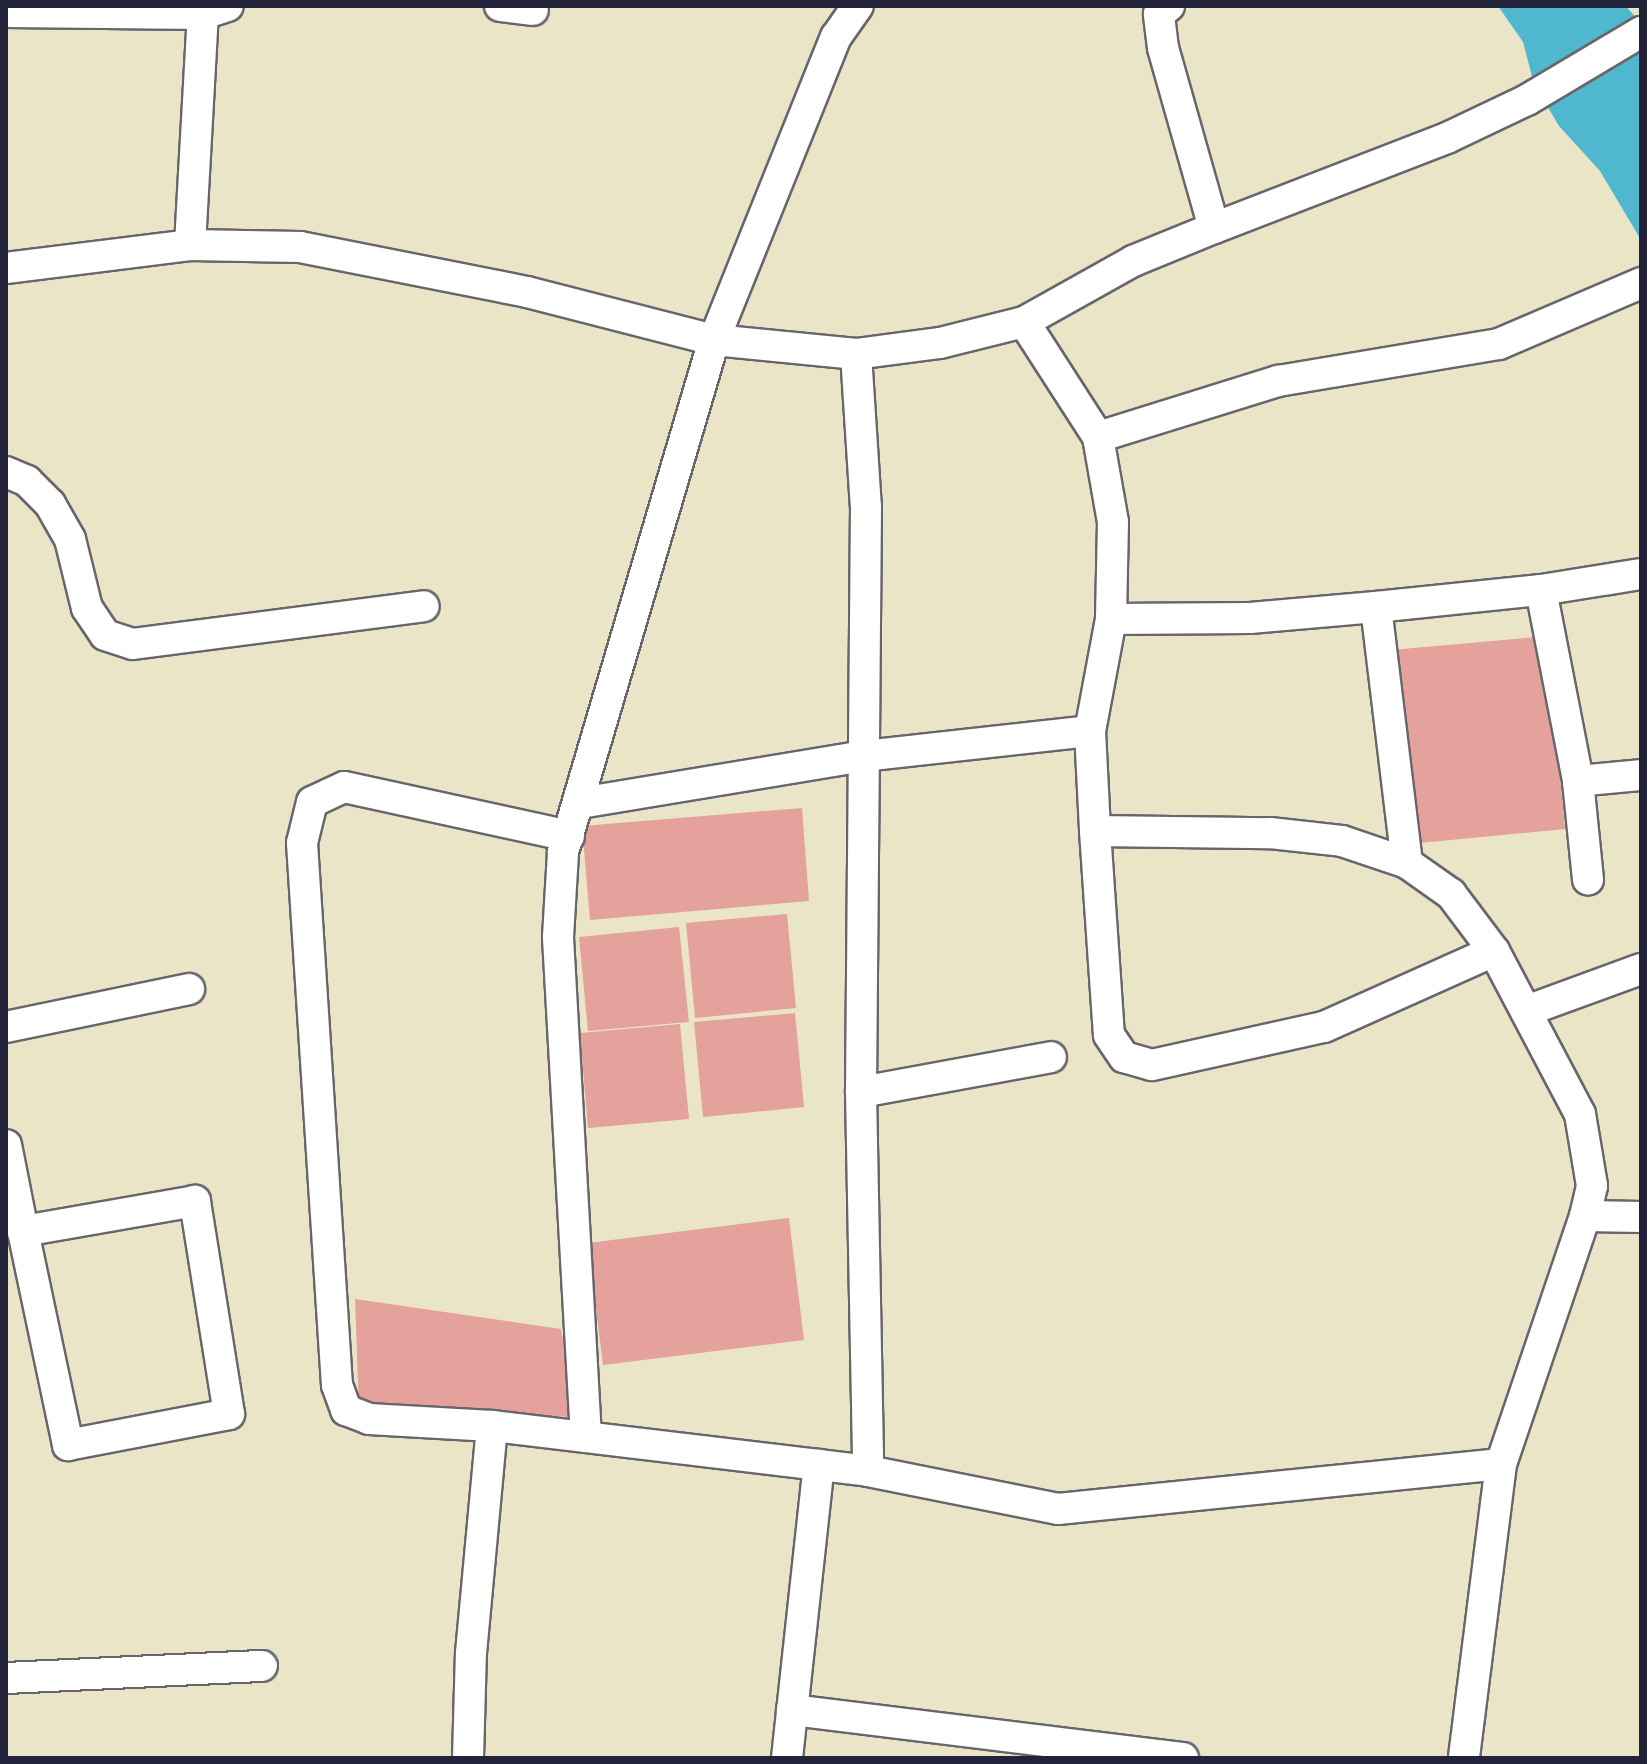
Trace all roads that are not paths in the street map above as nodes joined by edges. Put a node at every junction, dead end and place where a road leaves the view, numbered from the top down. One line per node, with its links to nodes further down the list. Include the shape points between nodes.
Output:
1 (500, 6): 5 (street)
2 (858, 6): 13 (street, via 836,37)
3 (1162, 9): 8 (street, via 1163,48)
4 (216, 10): 6 (street); 9 (street)
5 (533, 10)
6 (6, 12)
7 (1641, 32): 8 (street, via 1527,100 1447,138)
8 (1214, 228): 12 (street, via 1133,261)
9 (190, 245): 10 (street); 13 (street, via 300,247 397,264)
10 (6, 268)
11 (1641, 283): 15 (street, via 1499,344 1278,381)
12 (1024, 322): 14 (street, via 940,343); 15 (street)
13 (714, 340): 14 (street); 26 (street)
14 (856, 354): 23 (street, via 866,507)
15 (1098, 437): 21 (street, via 1113,522)
16 (6, 472): 19 (street, via 27,481 50,504 70,539 87,608 105,635 133,644)
17 (1641, 574): 18 (street)
18 (1541, 590): 20 (street); 25 (street)
19 (424, 606)
20 (1376, 607): 21 (street, via 1250,618); 29 (street)
21 (1111, 619): 22 (street)
22 (1090, 731): 23 (street); 27 (street)
23 (864, 756): 26 (street); 37 (street)
24 (1641, 775): 25 (street)
25 (1578, 781): 30 (street)
26 (580, 803): 28 (street)
27 (1095, 831): 29 (street, via 1270,833 1342,841); 31 (street, via 1109,1035 1124,1057 1152,1065 1324,1027)
28 (569, 836): 42 (street, via 344,787 312,802 302,843 337,1385 346,1410 369,1419); 43 (street, via 563,852 558,937)
29 (1407, 863): 31 (street, via 1451,894)
30 (1588, 879)
31 (1494, 951): 34 (street)
32 (1641, 969): 34 (street)
33 (189, 989): 35 (street)
34 (1526, 1011): 39 (street, via 1580,1114 1592,1186)
35 (6, 1027)
36 (1051, 1057): 37 (street)
37 (861, 1092): 46 (street)
38 (8, 1164): 41 (street)
39 (1585, 1216): 40 (street); 44 (street)
40 (1641, 1217)
41 (23, 1231): 41 (street, via 68,1445 229,1414 195,1201)
42 (492, 1426): 43 (street); 50 (street, via 471,1653)
43 (586, 1437): 45 (street)
44 (1501, 1464): 46 (street, via 1058,1509); 53 (street)
45 (819, 1465): 46 (street); 49 (street)
46 (868, 1471)
47 (262, 1666): 48 (street)
48 (6, 1678)
49 (792, 1710): 51 (street); 52 (street)
50 (468, 1758)
51 (787, 1758)
52 (1183, 1758)
53 (1464, 1758)

